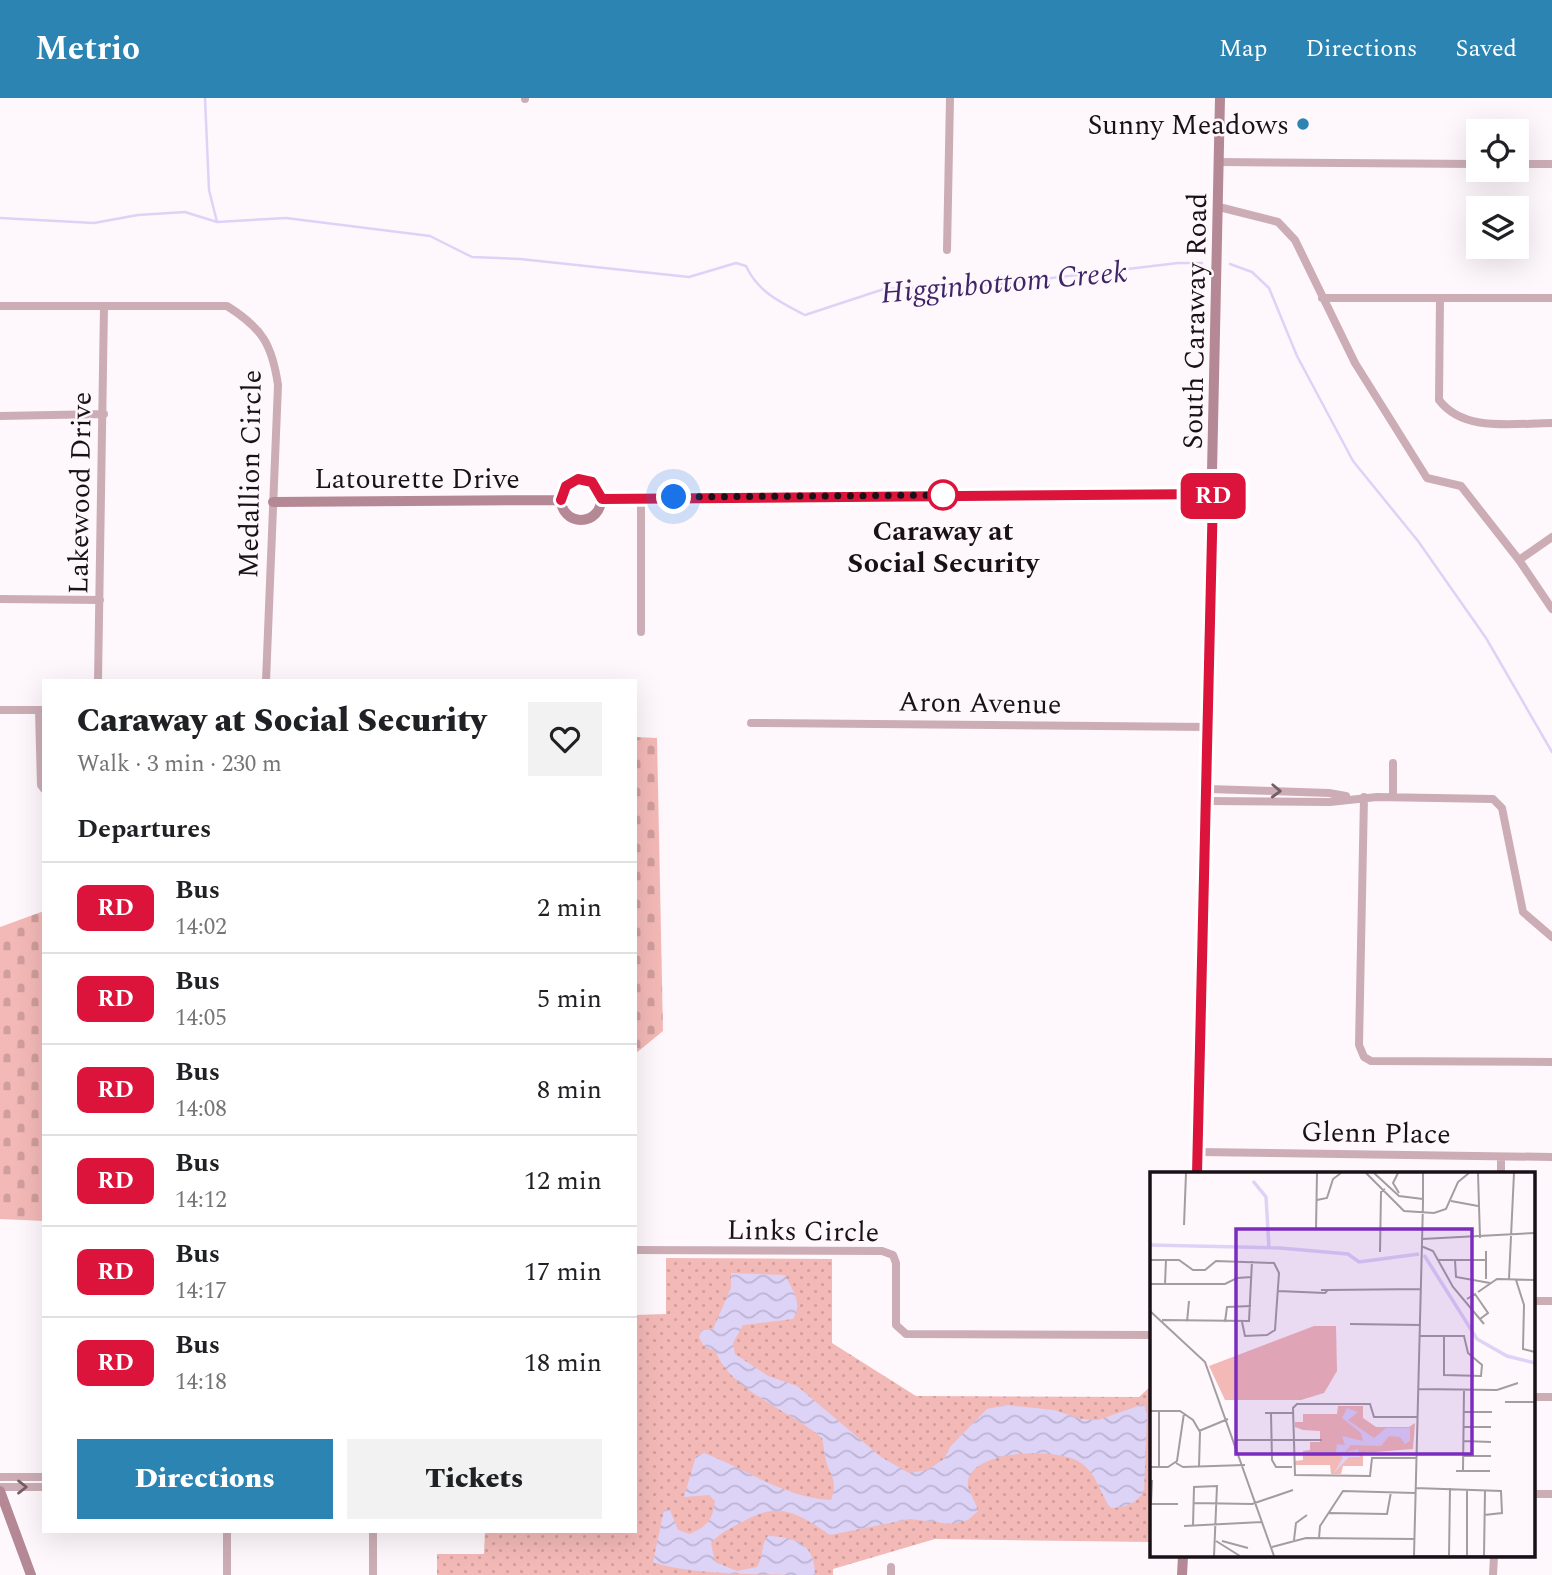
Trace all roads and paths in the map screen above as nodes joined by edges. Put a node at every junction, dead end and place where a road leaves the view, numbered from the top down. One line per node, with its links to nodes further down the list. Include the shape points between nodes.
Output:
1 (950, 98): 8 (street)
2 (1220, 98): 3 (street, South Caraway Road)
3 (1219, 162): 4 (street); 7 (street, South Caraway Road)
4 (1466, 164)
5 (1529, 164): 6 (street)
6 (1552, 164)
7 (1219, 207): 9 (street, via 1283,226 1302,252); 17 (street, South Caraway Road)
8 (947, 250)
9 (1322, 298): 10 (street); 23 (street, via 1355,363 1427,478 1461,486)
10 (1440, 298): 11 (street); 16 (street, via 1438,400 1446,410 1460,419 1479,422)
11 (1552, 299)
12 (0, 306): 13 (street, Medallion Circle)
13 (104, 306): 14 (street, Lakewood Drive); 21 (street, Medallion Circle, via 227,306 251,322 273,352 278,384)
14 (104, 414): 15 (street); 25 (street, Lakewood Drive)
15 (0, 416)
16 (1552, 423)
17 (1213, 494): 18 (street); 33 (street, South Caraway Road)
18 (641, 497): 19 (street); 27 (street)
19 (602, 499): 20 (street, via 592,482 578,479 566,486); 20 (street, via 597,513 585,520 565,513)
20 (561, 500): 21 (street, Latourette Drive)
21 (273, 502): 29 (street, Medallion Circle)
22 (1552, 537): 23 (street)
23 (1519, 560): 26 (street)
24 (0, 599): 25 (street)
25 (100, 600): 28 (street, Lakewood Drive)
26 (1552, 609)
27 (641, 632)
28 (98, 679)
29 (266, 679)
30 (0, 709): 31 (street)
31 (41, 710): 35 (street)
32 (751, 723): 33 (street, Aron Avenue)
33 (1209, 727): 36 (street, South Caraway Road)
34 (1393, 763): 38 (street)
35 (42, 786)
36 (1208, 795): 37 (street, via 1329,793); 41 (street, South Caraway Road)
37 (1364, 797): 38 (street); 40 (street, via 1359,1045 1364,1057)
38 (1393, 797): 39 (street, via 1493,799 1499,803 1523,912)
39 (1552, 937)
40 (1552, 1062)
41 (1198, 1152): 43 (street, Glenn Place); 44 (street, South Caraway Road)
42 (1552, 1157): 43 (street, Glenn Place)
43 (1501, 1158): 45 (street)
44 (1197, 1172)
45 (1501, 1172)
46 (637, 1250): 49 (street, Links Circle, via 882,1251 893,1255 896,1263 896,1325 906,1334)
47 (1534, 1301): 48 (street)
48 (1552, 1301)
49 (1150, 1335)
50 (1534, 1397): 51 (street)
51 (1552, 1397)
52 (0, 1478): 53 (street)
53 (42, 1478)
54 (42, 1488): 55 (street, one-way to 54)
55 (0, 1489): 60 (street)
56 (1534, 1494): 57 (street)
57 (1552, 1494)
58 (228, 1533): 61 (street)
59 (373, 1533): 62 (street)
60 (31, 1575)
61 (227, 1575)
62 (373, 1575)

